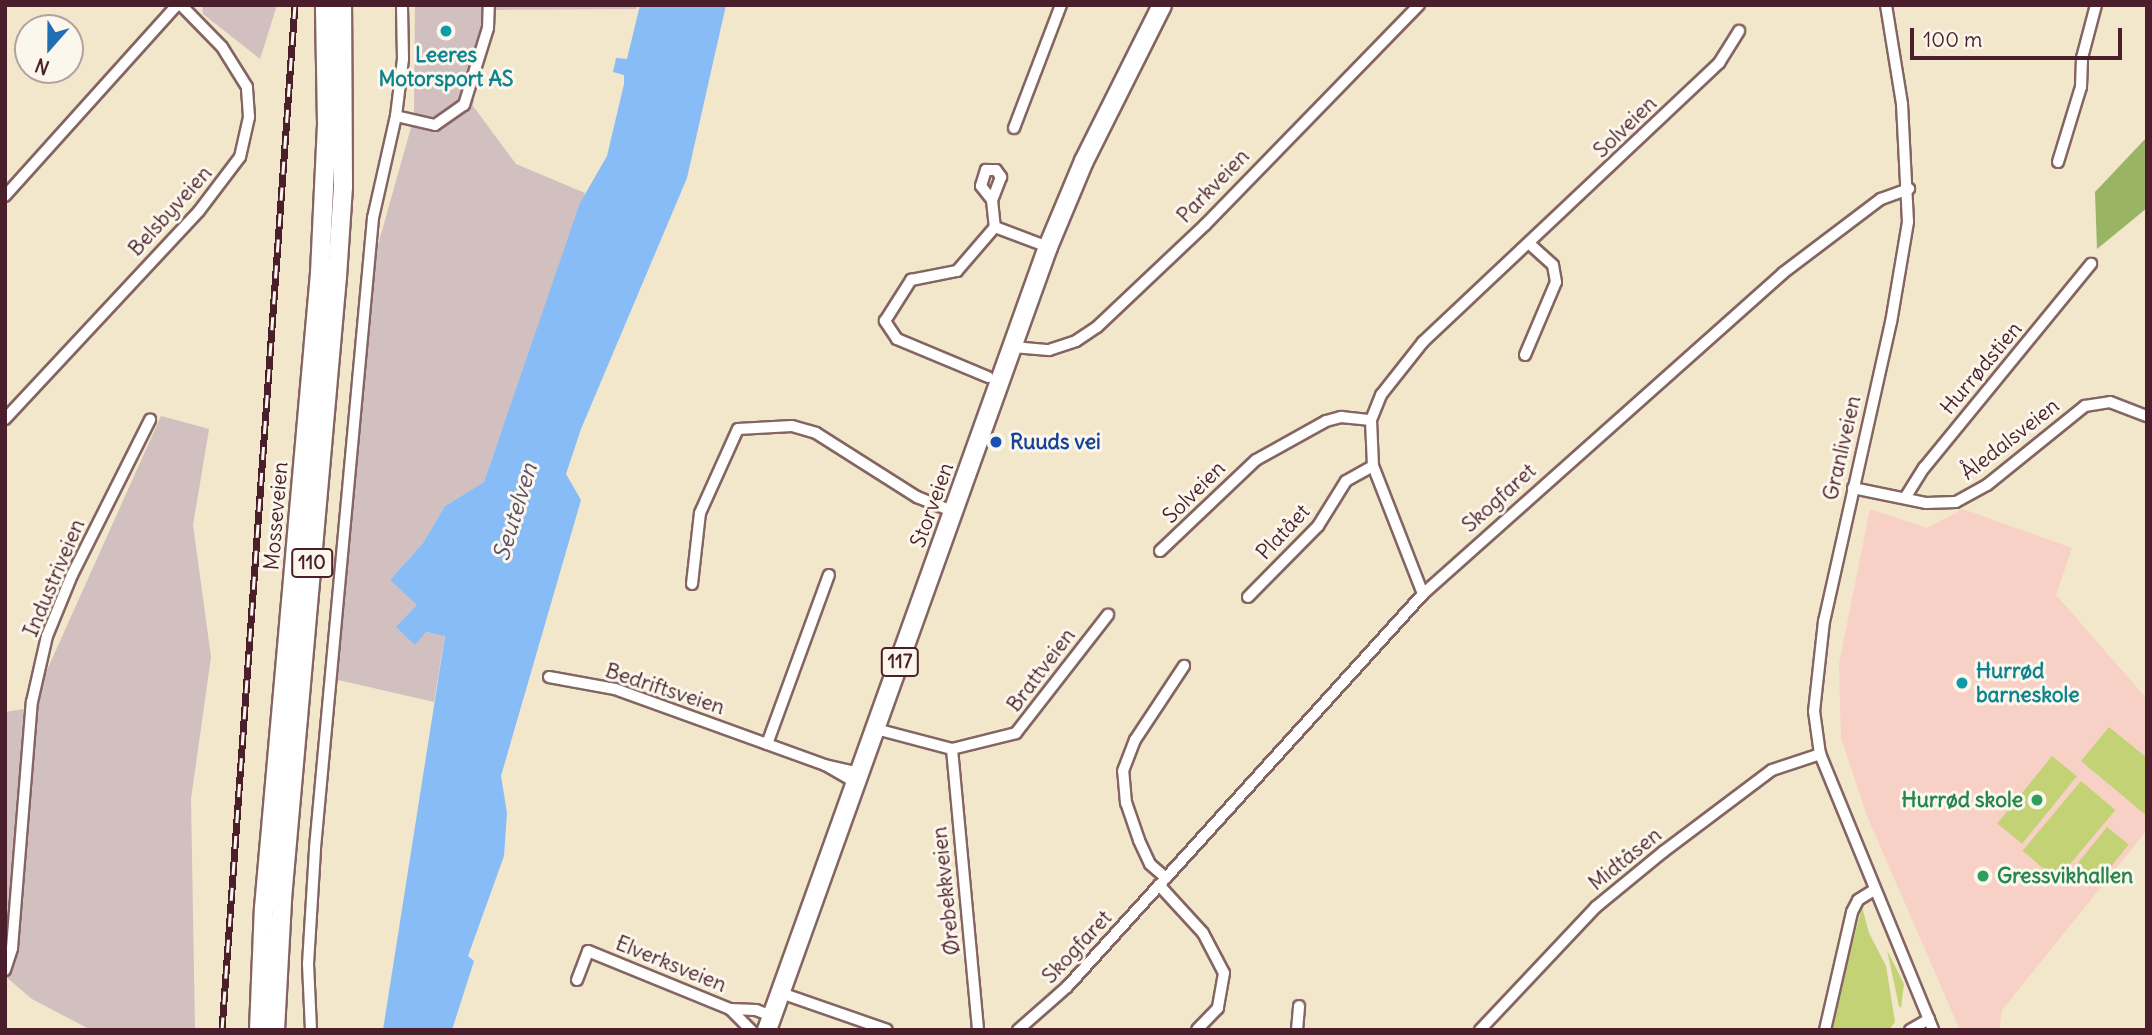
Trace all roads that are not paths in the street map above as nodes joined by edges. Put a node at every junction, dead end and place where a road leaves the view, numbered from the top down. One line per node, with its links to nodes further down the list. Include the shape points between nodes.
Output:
1 (179, 5): 16 (street); 26 (street, Belsbyveien, via 222,47 247,87 249,117 240,157 199,211)
2 (324, 5): 56 (main road, Mosseveien / 110, via 327,123 320,273 264,908)
3 (342, 5): 57 (main road, Mosseveien / 110, via 338,264)
4 (402, 5): 12 (street, via 403,59)
5 (489, 5): 12 (street, via 488,28 464,105 435,125)
6 (1061, 5): 13 (street)
7 (1162, 5): 20 (main road, Storveien / 117, via 1084,161)
8 (1419, 5): 22 (street, Parkveien, via 1205,225 1097,327 1062,347 1035,352)
9 (1886, 5): 15 (street, Granliveien, via 1902,104)
10 (2096, 5): 14 (street, via 2082,58 2081,87)
11 (1739, 31): 19 (street, Solveien, via 1719,63)
12 (396, 116): 58 (street, via 373,218 315,848 308,964)
13 (1014, 128)
14 (2058, 162)
15 (1909, 189): 30 (street, Granliveien, via 1901,274); 36 (street, Skogfaret, via 1881,199 1783,273)
16 (5, 197)
17 (992, 200): 18 (street)
18 (995, 227): 20 (street); 24 (street, via 957,271 911,280 885,321 897,339)
19 (1530, 244): 23 (street, via 1553,265 1556,275 1547,311); 28 (street, Solveien, via 1400,368 1381,394)
20 (1048, 247): 22 (main road, Storveien / 117)
21 (2091, 264): 31 (street, Hurrødstien, via 1924,468)
22 (1013, 347): 32 (main road, Storveien / 117)
23 (1525, 355)
24 (988, 377)
25 (2147, 416): 31 (street, Åledalsveien, via 2124,404 2098,401 2053,427 1971,496 1944,504)
26 (5, 419)
27 (150, 420): 48 (street, Industriveien, via 72,575 47,636 32,702 12,948)
28 (1371, 420): 29 (street, Solveien); 33 (street, Solveien, via 1341,417 1326,421 1256,460)
29 (1373, 466): 36 (street, Solveien); 37 (street, Platået, via 1346,481 1318,526)
30 (1853, 488): 31 (street, Åledalsveien); 44 (street, Granliveien, via 1818,651 1814,711)
31 (1905, 498)
32 (954, 512): 35 (street, via 917,497 816,433 792,426 738,429 700,513); 41 (main road, Storveien / 117)
33 (1160, 551)
34 (829, 575): 42 (street)
35 (692, 584)
36 (1423, 594): 46 (street, Skogfaret)
37 (1248, 597)
38 (1108, 615): 43 (street, Brattveien, via 1071,658 1024,727)
39 (1184, 666): 46 (street, via 1135,740 1123,771 1126,803 1139,840)
40 (549, 677): 42 (street, Bedriftsveien, via 615,689)
41 (876, 729): 43 (street); 45 (main road, Storveien / 117)
42 (768, 744): 45 (street, Bedriftsveien)
43 (952, 749): 61 (street, Ørebekkveien)
44 (1820, 754): 47 (street, Granliveien); 65 (street, Midtåsen, via 1772,770 1663,852 1597,907)
45 (859, 778): 50 (main road, Storveien / 117)
46 (1162, 881): 62 (street, Skogfaret, via 1067,987); 63 (street, via 1198,925 1224,973 1218,1008)
47 (1874, 890): 54 (street, Granliveien); 66 (street, via 1858,900 1852,912)
48 (5, 970)
49 (577, 980): 52 (street, Elverksveien, via 588,951)
50 (781, 993): 53 (main road, Storveien / 117); 55 (street)
51 (1299, 1006): 64 (street)
52 (730, 1009): 53 (street, Elverksveien, via 756,1010); 59 (street, Elverksveien)
53 (770, 1023)
54 (1931, 1024): 67 (street)
55 (857, 1025): 60 (street)
56 (258, 1030)
57 (275, 1030)
58 (311, 1030)
59 (751, 1030)
60 (887, 1030)
61 (978, 1030)
62 (1018, 1030)
63 (1197, 1030)
64 (1297, 1030)
65 (1480, 1030)
66 (1825, 1030)
67 (1910, 1030)

